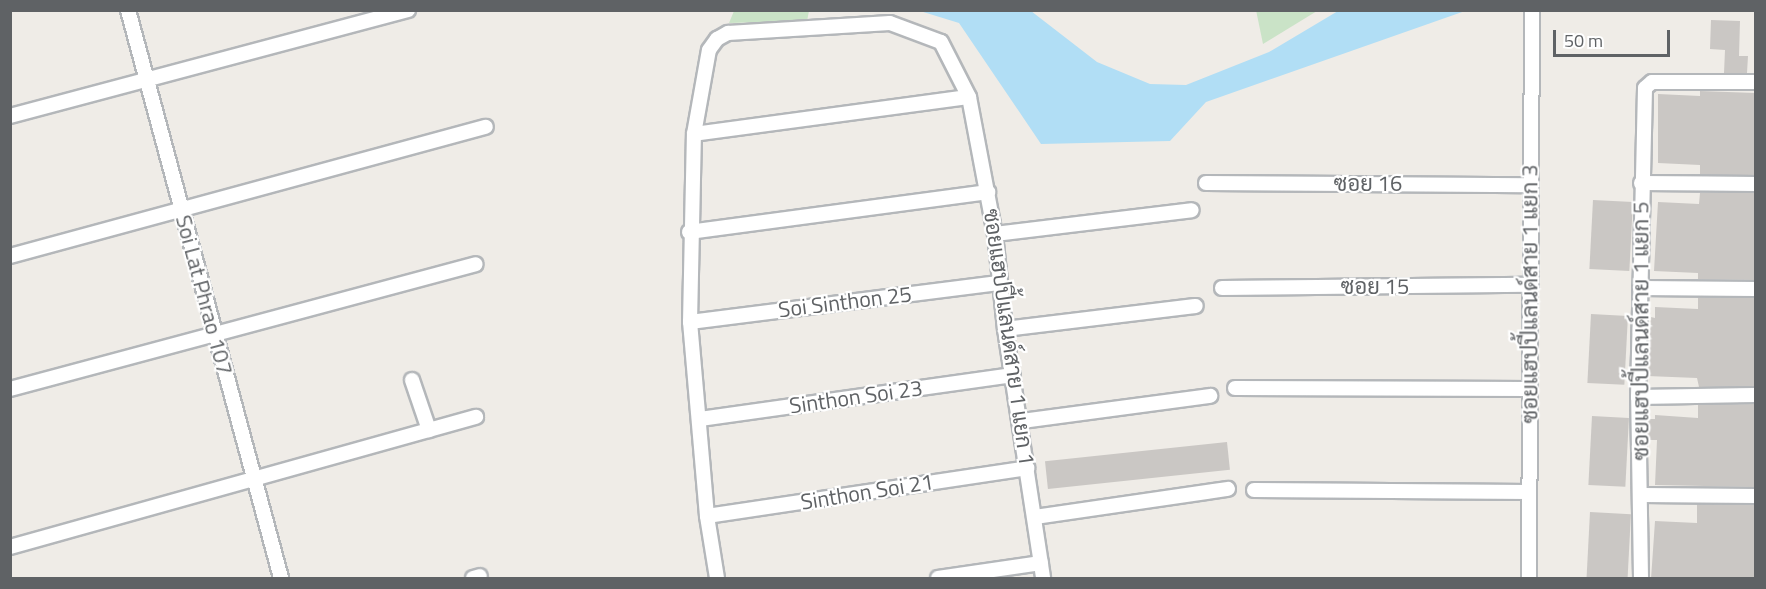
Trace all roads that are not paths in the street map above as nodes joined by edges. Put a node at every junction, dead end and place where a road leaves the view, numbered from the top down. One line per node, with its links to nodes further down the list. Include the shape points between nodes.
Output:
1 (128, 10): 4 (street, Soi Lat Phrao 107)
2 (408, 10): 4 (street)
3 (1533, 15): 13 (street, ซอยแฮปปี้แลนด์สาย 1 แยก 3)
4 (146, 79): 7 (street); 15 (street, Soi Lat Phrao 107)
5 (1755, 82): 11 (street, ซอยแฮปปี้แลนด์สาย 1 แยก 5, via 1648,84 1644,93)
6 (969, 97): 9 (street); 9 (street, ซอยแฮปปี้แลนด์สาย 1 แยก 1, via 941,42 918,30 891,23 728,33 709,50); 14 (street, ซอยแฮปปี้แลนด์สาย 1 แยก 1)
7 (10, 116)
8 (486, 127): 15 (street)
9 (694, 134): 17 (street, ซอยแฮปปี้แลนด์สาย 1 แยก 1)
10 (1206, 183): 13 (street, ซอย 16)
11 (1641, 183): 12 (street); 24 (street, ซอยแฮปปี้แลนด์สาย 1 แยก 5)
12 (1755, 184)
13 (1530, 185): 22 (street, ซอยแฮปปี้แลนด์สาย 1 แยก 3)
14 (988, 192): 17 (street); 18 (street, ซอยแฮปปี้แลนด์สาย 1 แยก 1)
15 (181, 209): 19 (street); 29 (street, Soi Lat Phrao 107)
16 (1192, 210): 18 (street)
17 (689, 232): 27 (street, ซอยแฮปปี้แลนด์สาย 1 แยก 1)
18 (995, 234): 21 (street, ซอยแฮปปี้แลนด์สาย 1 แยก 1)
19 (10, 256)
20 (475, 264): 29 (street)
21 (999, 283): 27 (street, Soi Sinthon 25); 28 (street, ซอยแฮปปี้แลนด์สาย 1 แยก 1)
22 (1528, 285): 23 (street, ซอย 15); 34 (street, ซอยแฮปปี้แลนด์สาย 1 แยก 3)
23 (1222, 288)
24 (1640, 288): 25 (street); 37 (street, ซอยแฮปปี้แลนด์สาย 1 แยก 5)
25 (1755, 289)
26 (1196, 306): 28 (street)
27 (690, 322): 39 (street, ซอยแฮปปี้แลนด์สาย 1 แยก 1)
28 (1005, 329): 30 (street, ซอยแฮปปี้แลนด์สาย 1 แยก 1)
29 (215, 335): 33 (street); 43 (street, Soi Lat Phrao 107)
30 (1012, 375): 39 (street, Sinthon Soi 23); 40 (street, ซอยแฮปปี้แลนด์สาย 1 แยก 1)
31 (411, 380): 41 (street)
32 (1234, 388): 34 (street)
33 (10, 389)
34 (1529, 389): 46 (street, ซอยแฮปปี้แลนด์สาย 1 แยก 3)
35 (1755, 395): 37 (street)
36 (1210, 396): 40 (street)
37 (1638, 397): 47 (street, ซอยแฮปปี้แลนด์สาย 1 แยก 5)
38 (476, 417): 41 (street)
39 (700, 419): 49 (street, ซอยแฮปปี้แลนด์สาย 1 แยก 1)
40 (1022, 421): 42 (street, ซอยแฮปปี้แลนด์สาย 1 แยก 1)
41 (429, 430): 43 (street)
42 (1027, 468): 49 (street, Sinthon Soi 21); 50 (street, ซอยแฮปปี้แลนด์สาย 1 แยก 1)
43 (255, 480): 51 (street); 53 (street, Soi Lat Phrao 107)
44 (1228, 489): 50 (street)
45 (1254, 490): 46 (street)
46 (1529, 492): 57 (street, ซอยแฮปปี้แลนด์สาย 1 แยก 3)
47 (1643, 495): 48 (street); 58 (street, ซอยแฮปปี้แลนด์สาย 1 แยก 5)
48 (1755, 496)
49 (707, 516): 54 (street, ซอยแฮปปี้แลนด์สาย 1 แยก 1)
50 (1035, 517): 52 (street, ซอยแฮปปี้แลนด์สาย 1 แยก 1)
51 (10, 547)
52 (1041, 563): 55 (street); 56 (street, ซอยแฮปปี้แลนด์สาย 1 แยก 1)
53 (281, 579)
54 (717, 579)
55 (938, 579)
56 (1043, 579)
57 (1529, 579)
58 (1641, 579)

